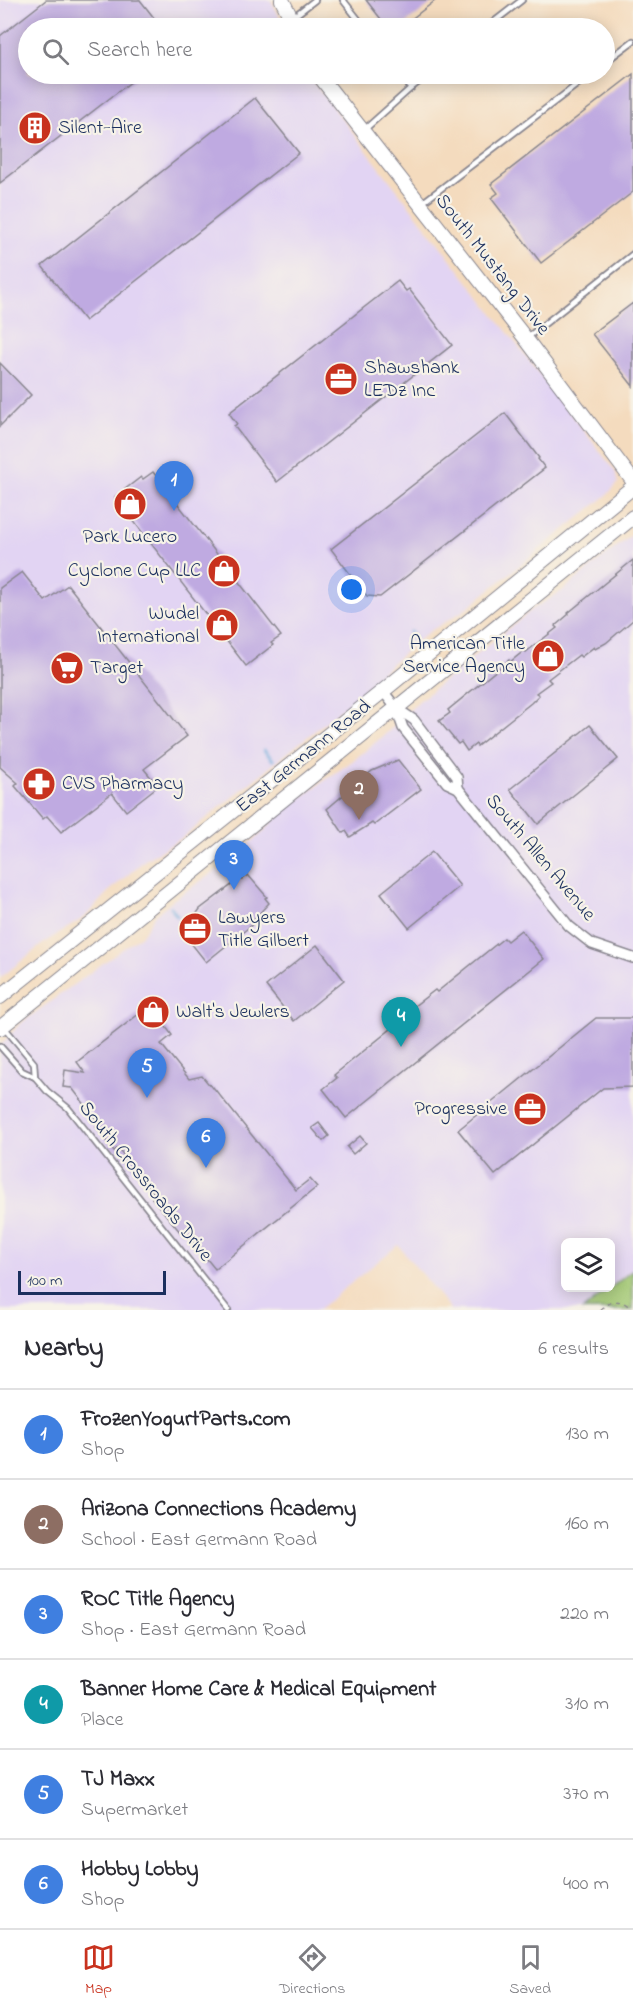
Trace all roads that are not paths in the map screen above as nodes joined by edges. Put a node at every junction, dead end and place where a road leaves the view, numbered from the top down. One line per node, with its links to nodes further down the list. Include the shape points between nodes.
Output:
1 (282, 0): 5 (main road)
2 (315, 0): 6 (lane)
3 (343, 0): 7 (lane)
4 (522, 0): 8 (lane)
5 (291, 18)
6 (299, 18)
7 (357, 18)
8 (499, 18)
9 (633, 41): 10 (lane)
10 (615, 55)
11 (326, 84): 16 (main road, South Mustang Drive)
12 (408, 84): 15 (lane)
13 (416, 84): 15 (lane)
14 (578, 84): 17 (lane)
15 (411, 88): 16 (lane)
16 (362, 131): 17 (main road, South Mustang Drive)
17 (419, 205): 19 (main road, South Mustang Drive)
18 (633, 254): 19 (lane)
19 (526, 339): 20 (main road, South Mustang Drive)
20 (633, 481)
21 (633, 487): 23 (main road, East Germann Road)
22 (633, 517): 24 (main road, East Germann Road)
23 (382, 691): 24 (street, South Allen Avenue); 26 (main road, East Germann Road)
24 (396, 708): 25 (street, South Allen Avenue, via 414,720 457,777 458,788 569,926 592,944); 27 (main road, East Germann Road)
25 (633, 958)
26 (0, 997)
27 (1, 1025): 29 (lane, South Crossroads Drive, via 34,1064)
28 (0, 1046): 29 (lane, South Crossroads Drive, via 22,1071)
29 (35, 1077): 30 (lane, South Crossroads Drive, via 74,1116)
30 (228, 1310)

